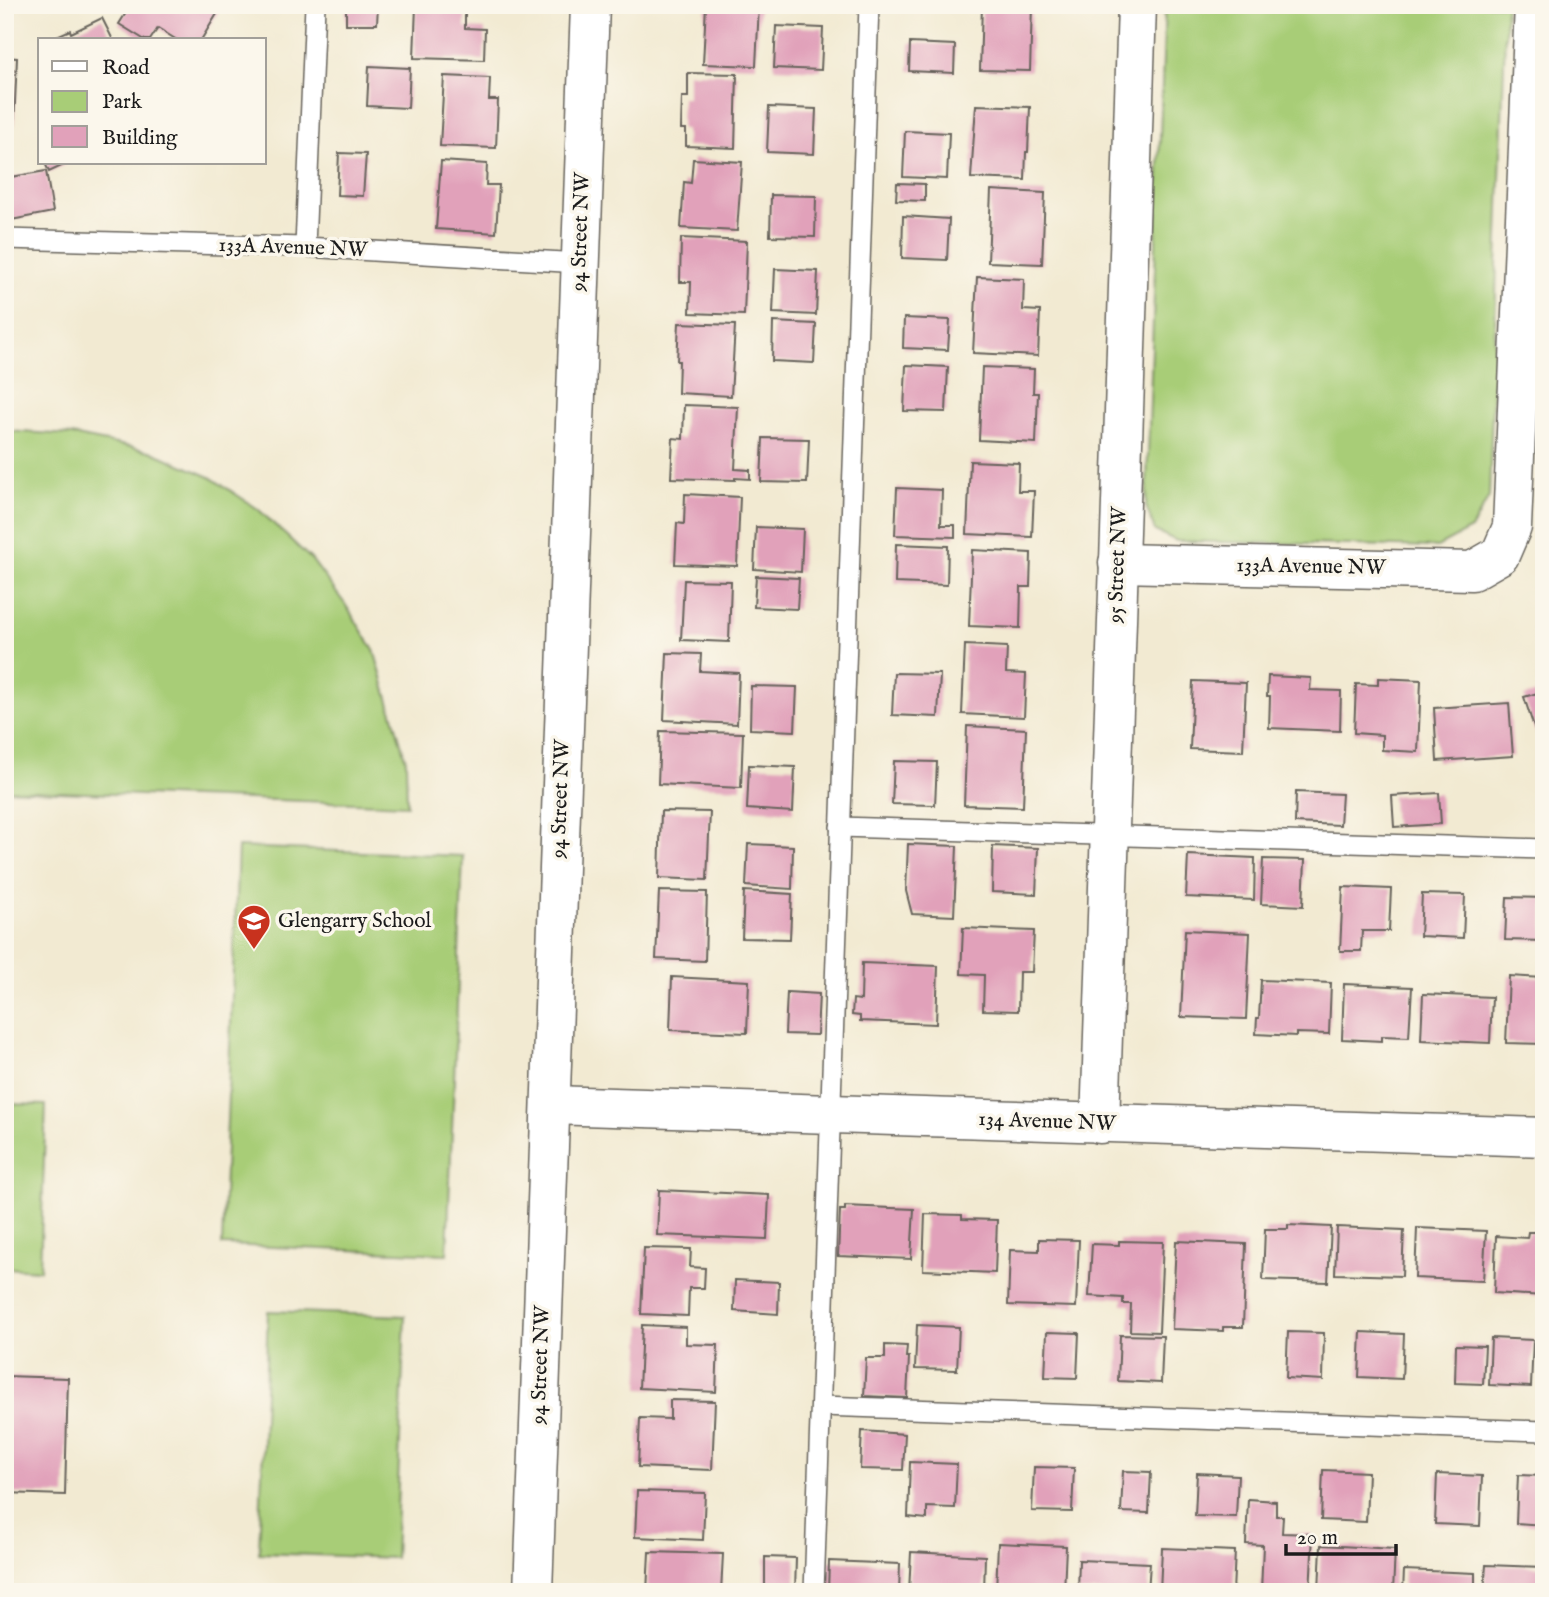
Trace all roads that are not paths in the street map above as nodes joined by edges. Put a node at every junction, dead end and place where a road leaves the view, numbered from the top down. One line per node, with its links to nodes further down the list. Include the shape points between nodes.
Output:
1 (315, 5): 7 (lane)
2 (590, 5): 8 (street, 94 Street NW)
3 (869, 5): 10 (lane)
4 (1137, 5): 9 (street, 95 Street NW)
5 (1534, 5): 9 (street, 133A Avenue NW, via 1512,527 1500,555 1472,571)
6 (5, 239): 7 (lane, 133A Avenue NW)
7 (305, 247): 8 (lane, 133A Avenue NW)
8 (580, 263): 13 (street, 94 Street NW)
9 (1118, 563): 11 (street, 95 Street NW)
10 (840, 827): 11 (lane); 14 (lane)
11 (1111, 836): 12 (lane); 15 (street, 95 Street NW)
12 (1544, 849)
13 (551, 1105): 14 (street, 134 Avenue NW); 19 (street, 94 Street NW)
14 (830, 1114): 15 (street, 134 Avenue NW); 17 (lane)
15 (1100, 1124): 16 (street, 134 Avenue NW)
16 (1544, 1137)
17 (821, 1406): 18 (lane); 20 (lane)
18 (1544, 1432)
19 (533, 1592)
20 (814, 1592)

